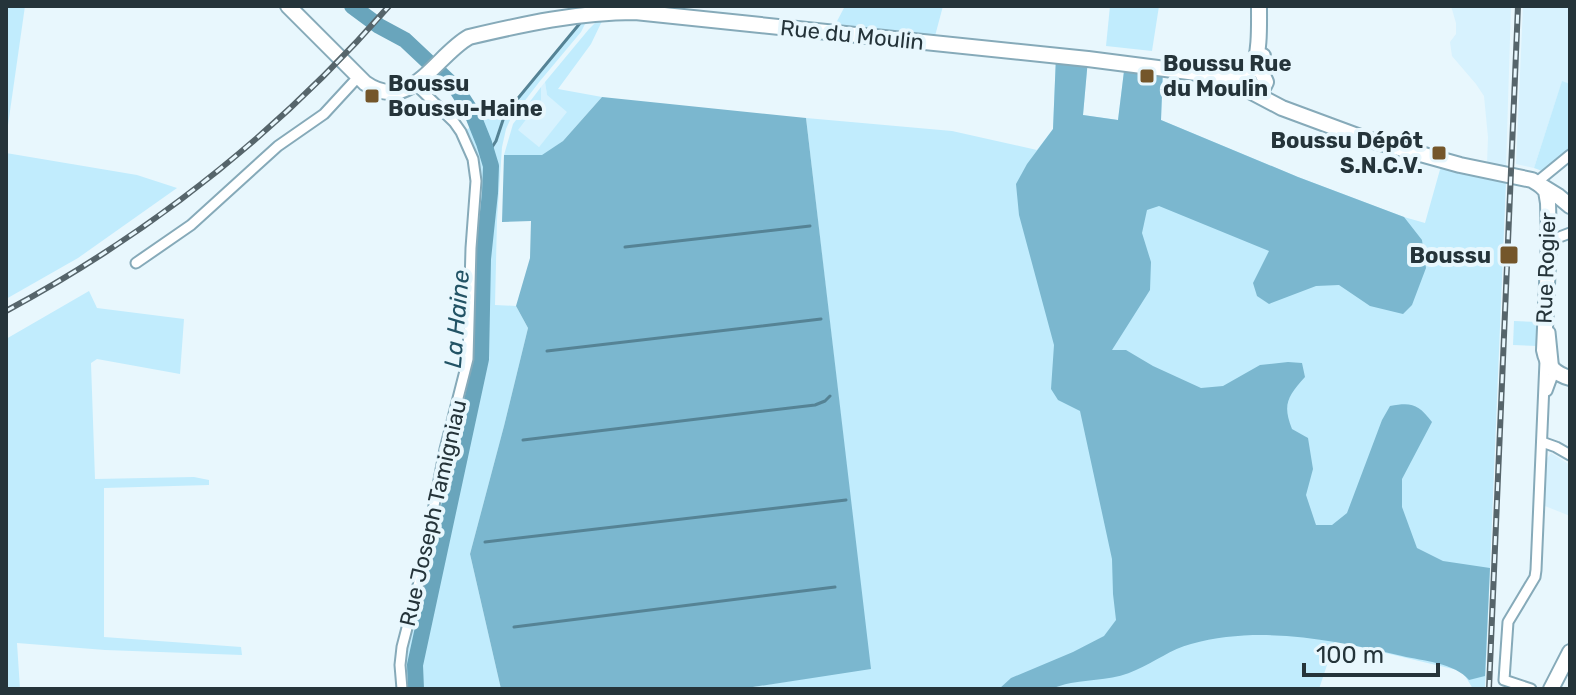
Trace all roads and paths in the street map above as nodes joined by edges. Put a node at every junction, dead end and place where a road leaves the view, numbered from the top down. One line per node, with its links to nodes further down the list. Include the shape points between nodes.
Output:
1 (288, 6): 3 (street)
2 (1259, 6): 5 (street)
3 (359, 76): 4 (street, via 383,91); 11 (street, via 324,114 268,155 191,225)
4 (421, 81): 5 (street, Rue du Moulin, via 469,37 574,15 635,12 1088,59 1212,75 1237,87); 19 (street, Rue Joseph Tamigniau, via 461,132 476,181 466,374 402,647)
5 (1254, 81): 7 (street, Rue du Moulin, via 1301,114 1363,138)
6 (1570, 155): 7 (street)
7 (1537, 182): 8 (street, Rue du Moulin); 10 (street, Rue Rogier, via 1548,196)
8 (1570, 206)
9 (1570, 233): 10 (street)
10 (1549, 241): 12 (street, Rue Rogier)
11 (136, 263)
12 (1545, 316): 13 (street, Rue Rogier); 14 (street)
13 (1545, 357): 14 (street); 15 (street)
14 (1560, 376): 15 (street)
15 (1545, 394): 16 (street)
16 (1542, 442): 17 (street); 20 (street, via 1535,577 1508,622 1504,680)
17 (1570, 455)
18 (1570, 652): 21 (street)
19 (402, 689)
20 (1531, 689)
21 (1551, 689)

